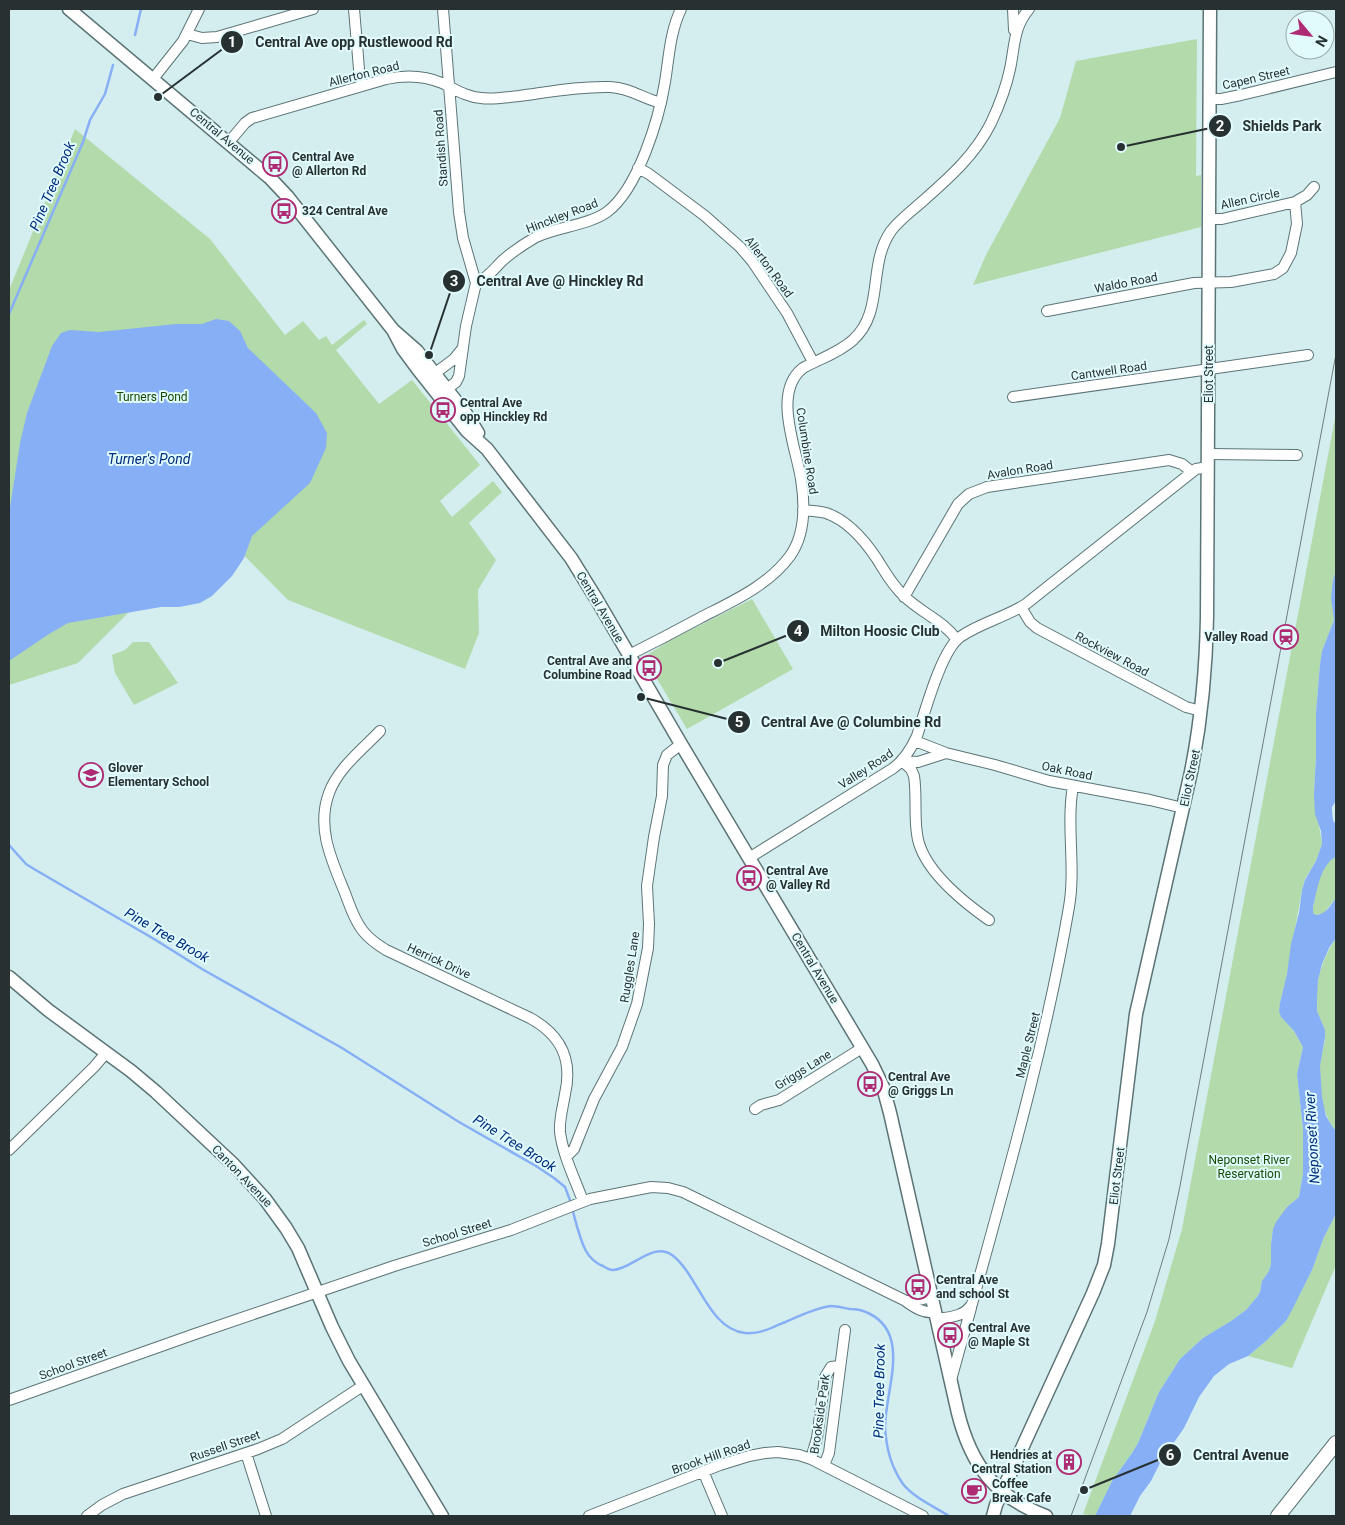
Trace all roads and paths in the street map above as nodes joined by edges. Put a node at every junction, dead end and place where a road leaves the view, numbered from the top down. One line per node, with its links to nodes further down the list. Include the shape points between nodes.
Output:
1 (69, 9): 13 (street, Central Avenue)
2 (199, 9): 10 (street)
3 (313, 9): 10 (street, via 217,37)
4 (354, 9): 14 (street)
5 (444, 9): 15 (street, Standish Road)
6 (682, 9): 17 (street, Hinckley Road, via 672,36)
7 (1013, 9): 11 (street)
8 (1029, 9): 11 (street, Columbine Road, via 1021,18)
9 (1210, 9): 16 (street, Eliot Street)
10 (187, 34): 13 (street)
11 (1014, 40): 28 (street, Columbine Road, via 1004,90 981,140 955,173 888,235 879,258 870,313 862,330 844,347)
12 (1336, 72): 16 (street, Capen Street, via 1241,95)
13 (153, 79): 18 (street, Central Avenue)
14 (362, 86): 15 (street, Allerton Road, via 409,76); 18 (street, Allerton Road, via 252,118)
15 (448, 86): 17 (street, Allerton Road, via 466,95 489,99 583,88 617,88); 24 (street, Standish Road, via 460,225)
16 (1210, 99): 22 (street, Eliot Street)
17 (660, 103): 19 (street, Hinckley Road)
18 (229, 142): 30 (street, Central Avenue, via 282,190 393,330 403,349)
19 (638, 168): 24 (street, Hinckley Road, via 622,197 607,212 532,240); 28 (street, Allerton Road, via 705,216 740,247 787,313)
20 (1314, 187): 21 (street, Allen Circle)
21 (1295, 202): 22 (street, Allen Circle); 23 (street, Allen Circle, via 1297,224 1293,243 1289,258 1279,272 1231,282)
22 (1210, 219): 23 (street, Eliot Street)
23 (1210, 282): 25 (street, Waldo Road); 29 (street, Eliot Street)
24 (476, 283): 26 (street)
25 (1047, 311)
26 (462, 348): 30 (street, via 454,359); 31 (street, via 459,376)
27 (1308, 356): 29 (street, Cantwell Road)
28 (813, 362): 36 (street, Columbine Road, via 795,376 787,398 801,478)
29 (1209, 370): 32 (street, Cantwell Road); 34 (street, Eliot Street)
30 (430, 377): 31 (street, Central Avenue)
31 (443, 393): 40 (street, Central Avenue, via 467,431 487,449 563,547)
32 (1013, 397)
33 (1297, 455): 34 (street, Valley Road)
34 (1208, 460): 35 (street, Valley Road); 41 (street, Eliot Street, via 1207,646)
35 (1192, 472): 37 (street, Avalon Road, via 1169,460 975,491 953,511); 38 (street, Valley Road)
36 (803, 510): 37 (street, via 825,513 852,530 869,547); 40 (street, Columbine Road, via 800,535 786,562 774,573 732,602)
37 (904, 597): 39 (street, via 946,626)
38 (1021, 607): 39 (street, Valley Road); 41 (street, Rockview Road, via 1037,628 1186,708)
39 (957, 640): 43 (street, Valley Road, via 943,661)
40 (629, 655): 44 (street, Central Avenue)
41 (1201, 711): 48 (street, Eliot Street)
42 (380, 732): 56 (street, Herrick Drive, via 340,773 329,792 324,813 326,844 354,918 368,938 386,950 530,1018 555,1036 567,1068 567,1087 560,1115)
43 (915, 741): 45 (street, Oak Road); 46 (street, Valley Road)
44 (681, 744): 49 (street, Central Avenue); 56 (street, Ruggles Lane, via 666,755 663,765 662,796 647,880 648,948 637,1004 622,1047 594,1099 574,1149)
45 (946, 752): 46 (street, via 918,762); 47 (street, Oak Road)
46 (902, 761): 49 (street, Valley Road); 50 (street, via 914,776 916,833 923,854 950,889)
47 (1073, 786): 48 (street, Oak Road); 61 (street, Maple Street, via 1070,900 1058,970)
48 (1183, 808): 73 (street, Eliot Street, via 1136,1014 1104,1264)
49 (749, 858): 52 (street, Central Avenue)
50 (989, 920)
51 (9, 978): 53 (street, Canton Avenue)
52 (862, 1048): 54 (street, Griggs Lane, via 779,1100); 59 (street, Central Avenue, via 884,1092)
53 (106, 1053): 55 (street); 58 (street, Canton Avenue, via 156,1092 258,1191 295,1243)
54 (755, 1109)
55 (9, 1150)
56 (566, 1157): 57 (street, Herrick Drive)
57 (581, 1202): 58 (street, School Street, via 497,1235); 60 (street, School Street, via 643,1188 675,1190)
58 (317, 1293): 66 (street, Canton Avenue); 67 (street, School Street)
59 (932, 1297): 60 (street); 62 (street, Central Avenue)
60 (904, 1300): 62 (street, School Street)
61 (972, 1304): 62 (street, via 962,1314); 65 (street, Maple Street)
62 (936, 1316): 65 (street, Central Avenue)
63 (845, 1330): 64 (street, Brookside Park)
64 (840, 1366): 70 (street, Brookside Park, via 831,1367 826,1377 818,1438); 71 (street, Brookside Park, via 829,1453)
65 (951, 1381): 73 (street, Central Avenue, via 967,1442 988,1478)
66 (364, 1385): 69 (street, Russell Street, via 282,1439); 76 (street, Canton Avenue)
67 (9, 1400)
68 (1335, 1447): 82 (main road)
69 (246, 1453): 74 (street, Russell Street, via 123,1494); 75 (street)
70 (811, 1459): 71 (street, Brook Hill Road); 72 (street, Brook Hill Road, via 793,1454 765,1453)
71 (824, 1465): 79 (street, Brook Hill Road)
72 (703, 1471): 77 (street, Brook Hill Road); 78 (street)
73 (1002, 1492): 80 (street, Eliot Street); 81 (street, Central Avenue)
74 (87, 1516)
75 (266, 1516)
76 (442, 1516)
77 (589, 1516)
78 (722, 1516)
79 (923, 1516)
80 (993, 1516)
81 (1046, 1516)
82 (1278, 1516)

